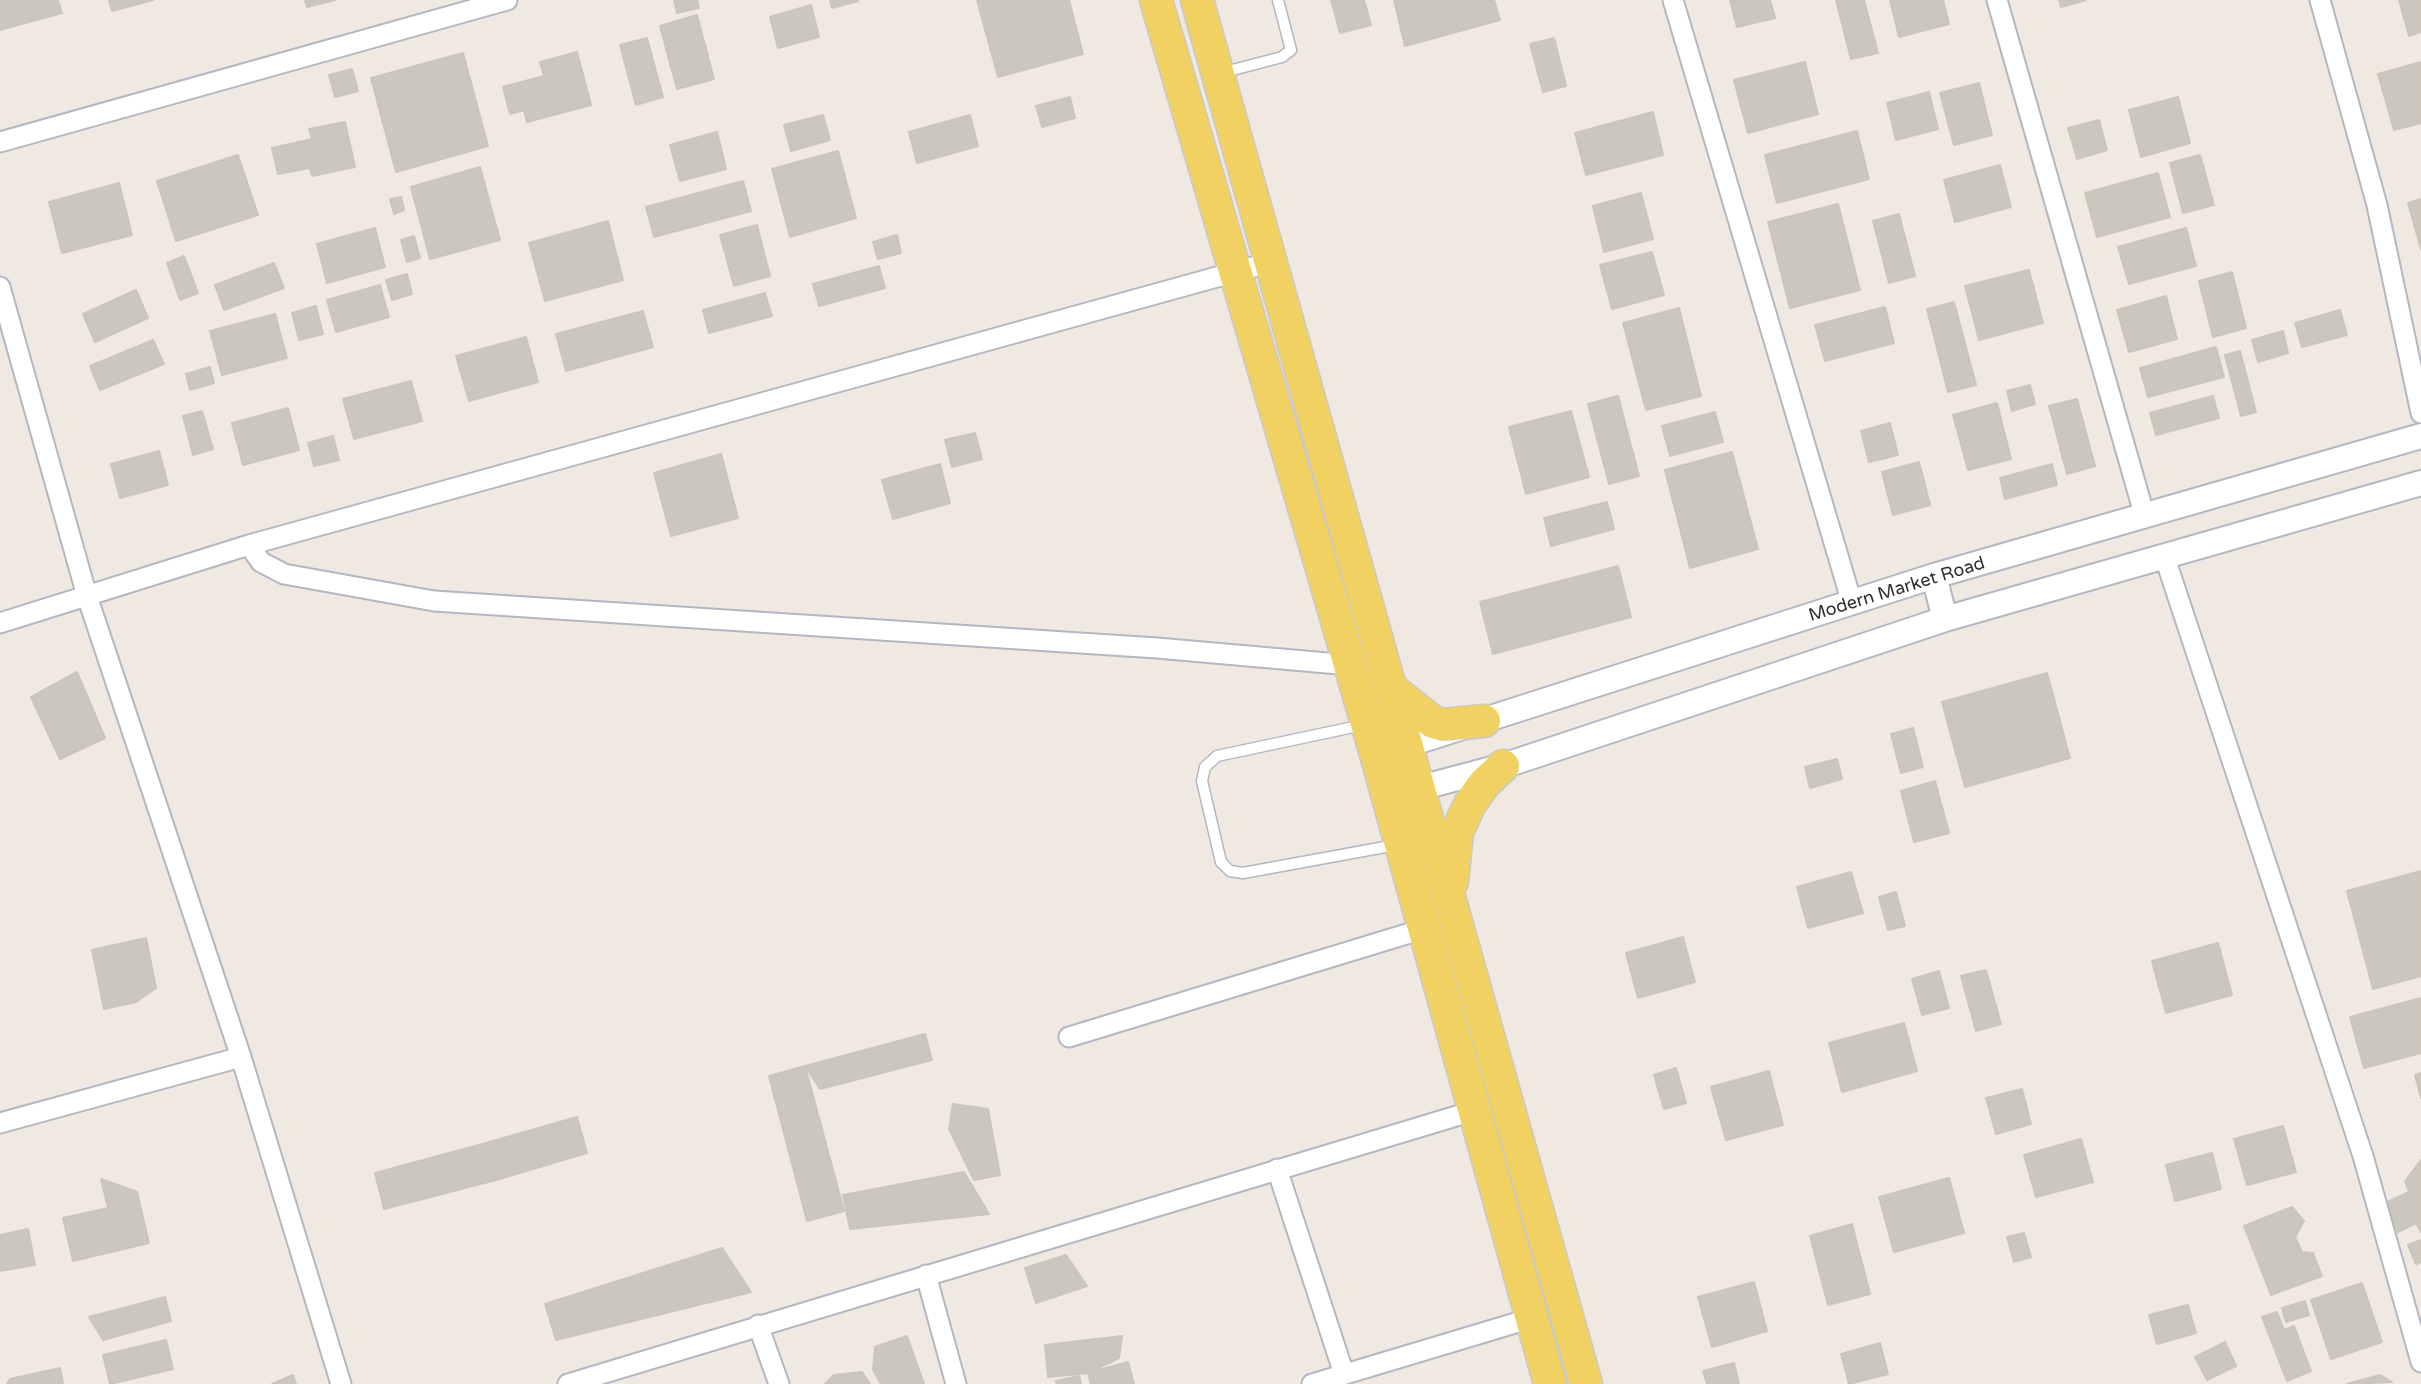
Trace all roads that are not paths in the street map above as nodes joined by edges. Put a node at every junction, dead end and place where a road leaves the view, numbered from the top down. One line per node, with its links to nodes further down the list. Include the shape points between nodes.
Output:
1 (507, 0): 9 (street)
2 (1156, 0): 11 (main road)
3 (1197, 0): 8 (main road)
4 (1278, 0): 8 (lane, via 1291,50 1282,57)
5 (1673, 0): 21 (street)
6 (1997, 0): 16 (street)
7 (2320, 0): 13 (street, via 2377,205)
8 (1217, 74): 10 (main road)
9 (0, 142)
10 (1272, 262): 11 (street); 25 (main road)
11 (1234, 271): 17 (street); 24 (main road)
12 (0, 287): 20 (street)
13 (2421, 413)
14 (2421, 436): 16 (street, Modern Market Road)
15 (2421, 483): 18 (street)
16 (2145, 517): 19 (street, Modern Market Road)
17 (249, 545): 20 (street); 24 (street, via 261,562 284,574 434,601 1157,648)
18 (2165, 558): 22 (street); 43 (street, via 2363,1156)
19 (1934, 576): 21 (street, Modern Market Road); 22 (street)
20 (87, 596): 23 (street); 36 (street)
21 (1852, 603): 26 (street, Modern Market Road)
22 (1945, 619): 29 (street)
23 (0, 623)
24 (1350, 665): 27 (main road)
25 (1390, 688): 26 (main road, via 1433,722); 28 (main road)
26 (1484, 721): 28 (street, Modern Market Road)
27 (1371, 739): 28 (street, Modern Market Road); 31 (main road); 32 (lane, via 1217,756 1205,767 1202,781 1221,862 1230,871 1243,873)
28 (1408, 746): 30 (main road)
29 (1503, 766): 30 (street); 33 (main road, via 1470,804 1457,832)
30 (1420, 789): 31 (street); 33 (main road)
31 (1386, 796): 32 (main road)
32 (1400, 845): 34 (main road)
33 (1451, 904): 51 (main road)
34 (1423, 929): 35 (street); 37 (main road)
35 (1069, 1037)
36 (241, 1057): 38 (street); 45 (street)
37 (1473, 1111): 39 (street); 41 (main road)
38 (0, 1123)
39 (1277, 1169): 40 (street); 44 (street)
40 (926, 1275): 42 (street); 48 (street)
41 (1532, 1318): 44 (street); 50 (main road)
42 (758, 1325): 46 (street); 47 (street)
43 (2421, 1362)
44 (1344, 1374): 49 (street)
45 (341, 1384)
46 (568, 1384)
47 (779, 1384)
48 (956, 1384)
49 (1312, 1384)
50 (1550, 1384)
51 (1586, 1384)

